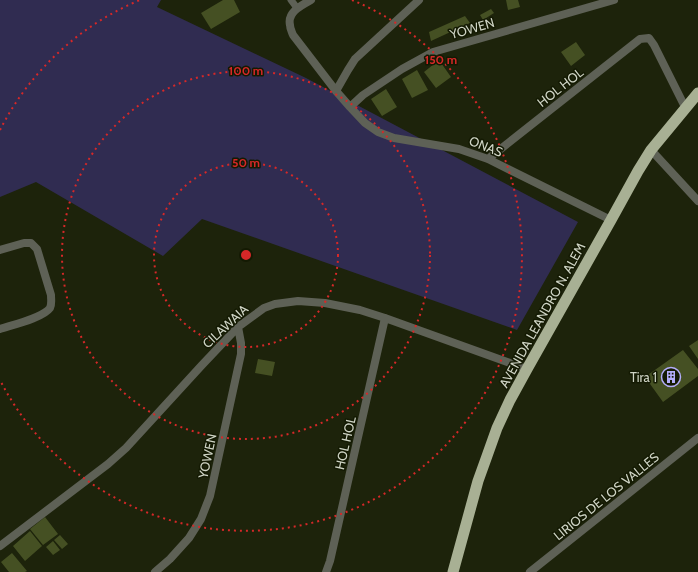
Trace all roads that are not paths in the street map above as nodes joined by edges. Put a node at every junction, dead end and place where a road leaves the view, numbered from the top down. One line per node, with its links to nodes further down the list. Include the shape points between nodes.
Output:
1 (291, 0): 5 (lane)
2 (311, 0): 5 (street)
3 (419, 0): 6 (street, via 355,59)
4 (614, 0): 8 (street, YOWEN, via 433,52 363,94)
5 (297, 8): 6 (street, ONAS, via 289,24 293,35)
6 (336, 91): 8 (street, ONAS)
7 (698, 93): 9 (highway, AVENIDA LEANDRO N. ALEM)
8 (350, 107): 11 (street, ONAS, via 378,132 394,138 459,149)
9 (685, 107): 10 (highway, AVENIDA LEANDRO N. ALEM); 11 (street, HOL HOL, via 654,45 649,38 640,39)
10 (651, 150): 12 (street); 13 (highway, AVENIDA LEANDRO N. ALEM)
11 (488, 159): 13 (street, ONAS)
12 (698, 200)
13 (611, 220): 18 (highway, AVENIDA LEANDRO N. ALEM)
14 (0, 250): 17 (street, via 24,243 31,243 37,249 52,302 49,309 41,314)
15 (385, 318): 16 (street, CILAWAIA, via 325,303 298,302 275,304 264,308); 18 (street, CILAWAIA); 22 (street, HOL HOL)
16 (238, 327): 20 (street, CILAWAIA, via 126,448); 21 (street, YOWEN, via 241,354 210,496 201,519 189,538)
17 (0, 329)
18 (527, 369): 23 (highway, AVENIDA LEANDRO N. ALEM, via 497,428 478,481)
19 (698, 438): 24 (street, LIRIOS DE LOS VALLES)
20 (0, 546)
21 (154, 572)
22 (326, 572)
23 (453, 572)
24 (530, 572)

